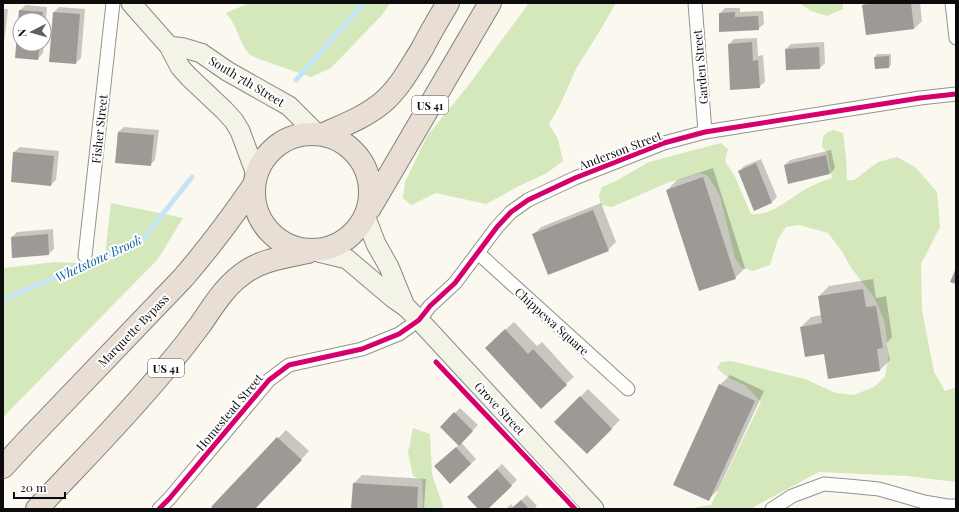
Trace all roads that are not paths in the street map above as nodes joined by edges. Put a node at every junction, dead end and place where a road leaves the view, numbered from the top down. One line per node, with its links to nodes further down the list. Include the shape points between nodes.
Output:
1 (113, 3): 16 (street, Fisher Street)
2 (131, 3): 8 (main road)
3 (448, 3): 11 (highway, US 41, via 407,74 383,103 351,122)
4 (490, 3): 13 (highway, US 41)
5 (695, 3): 10 (street, Garden Street)
6 (952, 3): 7 (street)
7 (956, 38)
8 (169, 46): 11 (main road, South 7th Street, via 201,53 227,71 289,106); 12 (main road, via 189,78 234,121 240,131)
9 (956, 94): 10 (street, Anderson Street)
10 (705, 132): 15 (street, Anderson Street, via 664,143 575,178 528,200 506,217)
11 (320, 133): 12 (highway, US 41, via 301,133 276,146); 13 (highway, via 350,149 360,160 370,189)
12 (255, 179): 14 (highway, via 256,203 267,230 279,241 291,247); 19 (highway, Marquette Bypass / US 41, via 231,218 183,278)
13 (368, 213): 14 (highway, US 41, via 348,241); 17 (main road, Grove Street, via 376,244)
14 (313, 252): 17 (main road, Grove Street, via 347,259); 21 (highway, US 41, via 284,256 259,264 230,284 160,376)
15 (478, 253): 17 (street, Anderson Street, via 455,283 430,306); 18 (street, Chippewa Square)
16 (84, 256)
17 (412, 313): 22 (street, Homestead Street, via 399,334 394,337 362,349 289,365 269,380); 23 (main road, Grove Street)
18 (628, 389)
19 (3, 467)
20 (956, 506): 24 (street, via 924,502 878,490 824,484 792,496)
21 (37, 509)
22 (160, 509)
23 (594, 509)
24 (772, 509)

